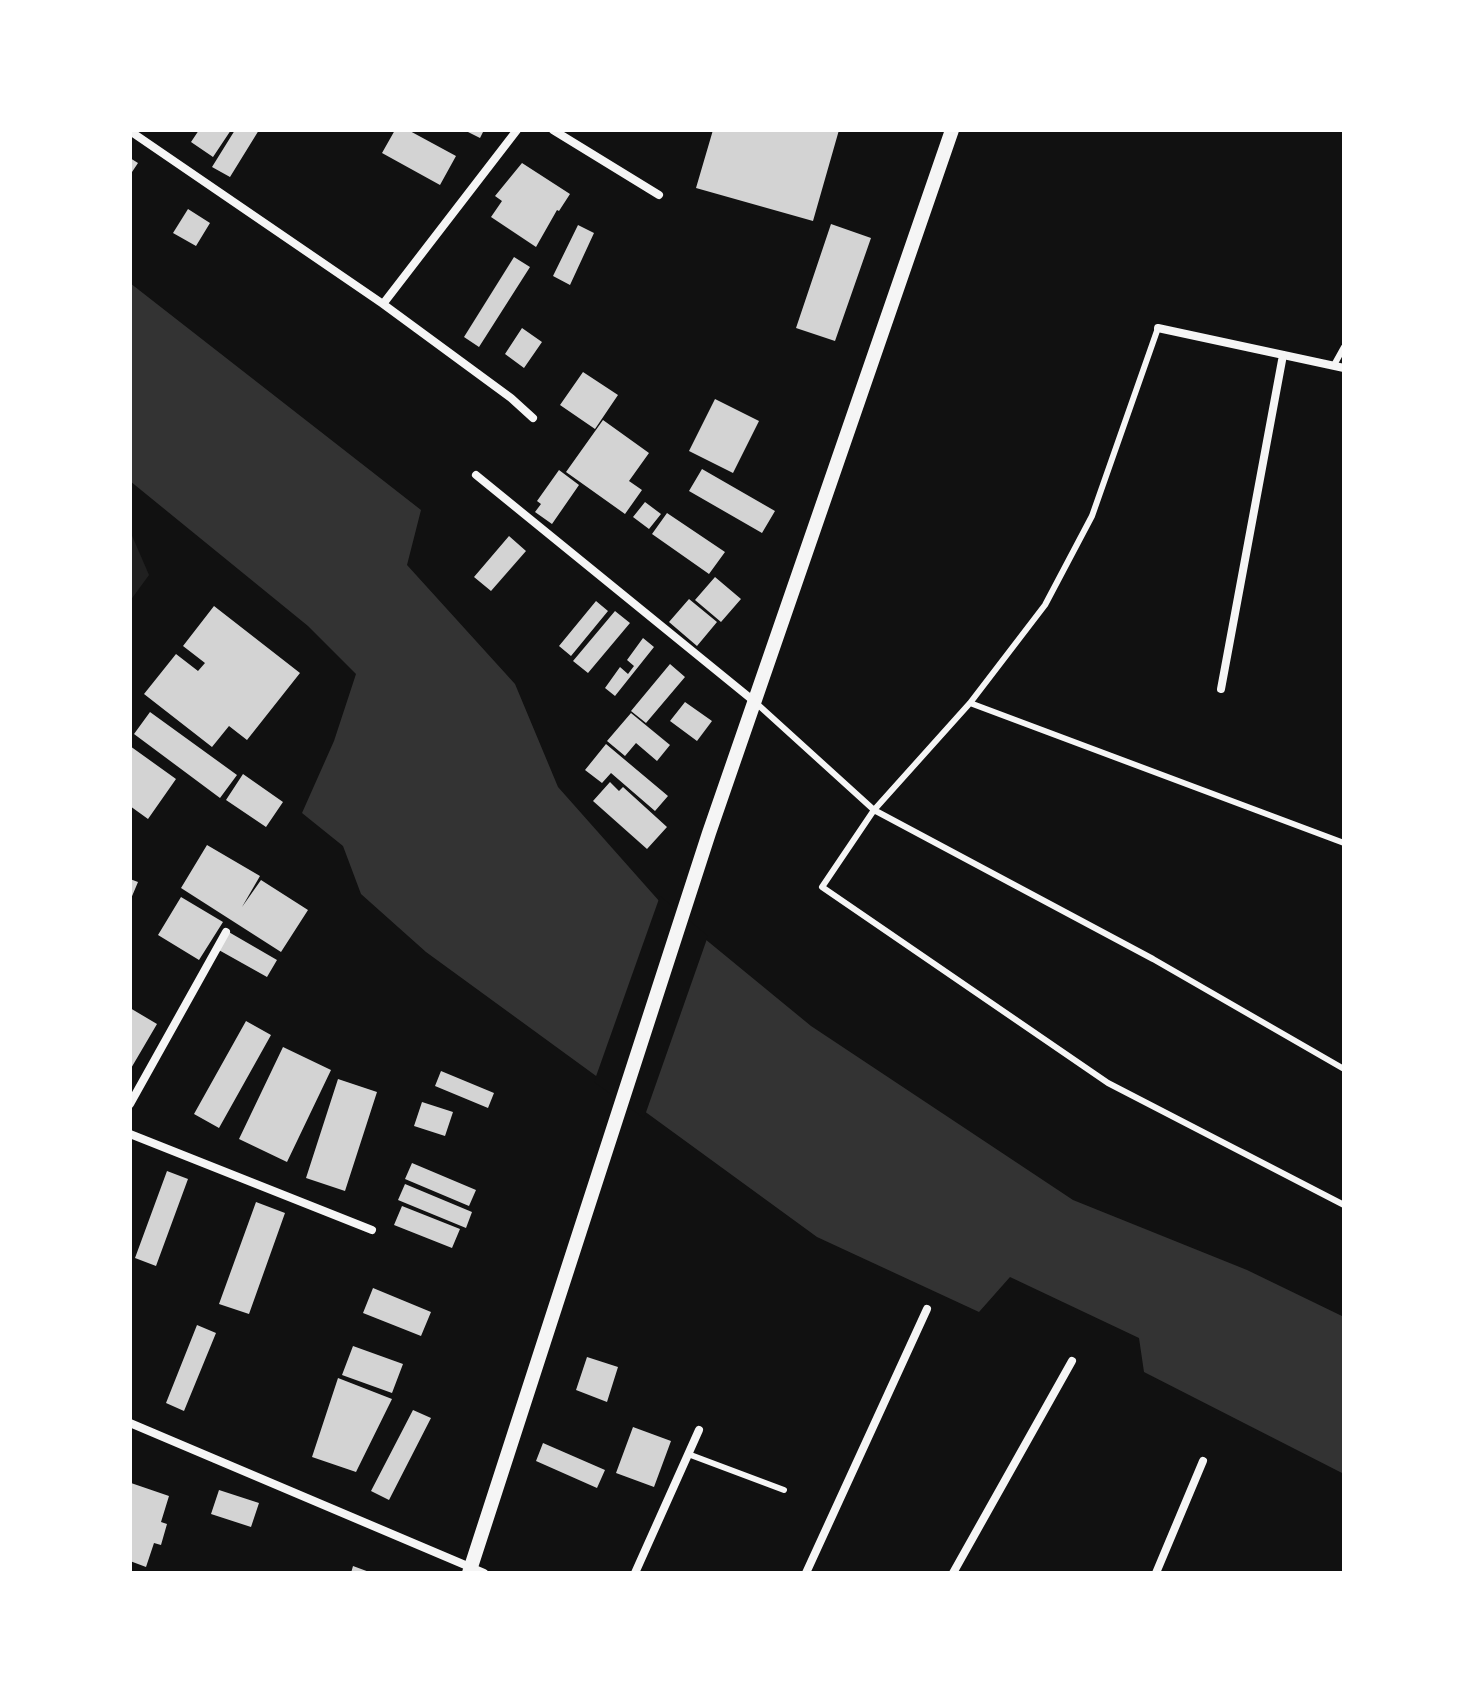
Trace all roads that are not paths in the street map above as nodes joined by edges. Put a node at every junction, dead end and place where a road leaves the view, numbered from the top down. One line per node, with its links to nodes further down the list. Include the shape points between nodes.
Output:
1 (517, 130): 6 (street)
2 (553, 130): 5 (street)
3 (952, 130): 15 (street)
4 (130, 131): 6 (street)
5 (659, 195)
6 (383, 304): 12 (street)
7 (1158, 328): 9 (street); 16 (lane, via 1092,516 1045,605)
8 (1344, 347): 10 (lane)
9 (1283, 355): 10 (street); 14 (street)
10 (1334, 365): 11 (street)
11 (1344, 368)
12 (533, 418)
13 (476, 475): 15 (street)
14 (1221, 689)
15 (755, 702): 17 (lane); 32 (street)
16 (970, 703): 17 (lane); 18 (lane)
17 (874, 810): 20 (lane, via 1153,959); 23 (lane, via 822,887 1108,1083)
18 (1344, 843)
19 (226, 932): 21 (street)
20 (1344, 1069)
21 (130, 1104)
22 (130, 1134): 24 (street)
23 (1344, 1205)
24 (372, 1230)
25 (927, 1309): 34 (street)
26 (1072, 1361): 35 (street)
27 (130, 1423): 32 (street)
28 (699, 1430): 29 (street)
29 (688, 1454): 31 (lane); 33 (street)
30 (1203, 1461): 36 (street)
31 (784, 1490)
32 (474, 1571)
33 (635, 1573)
34 (806, 1573)
35 (953, 1573)
36 (1156, 1573)

